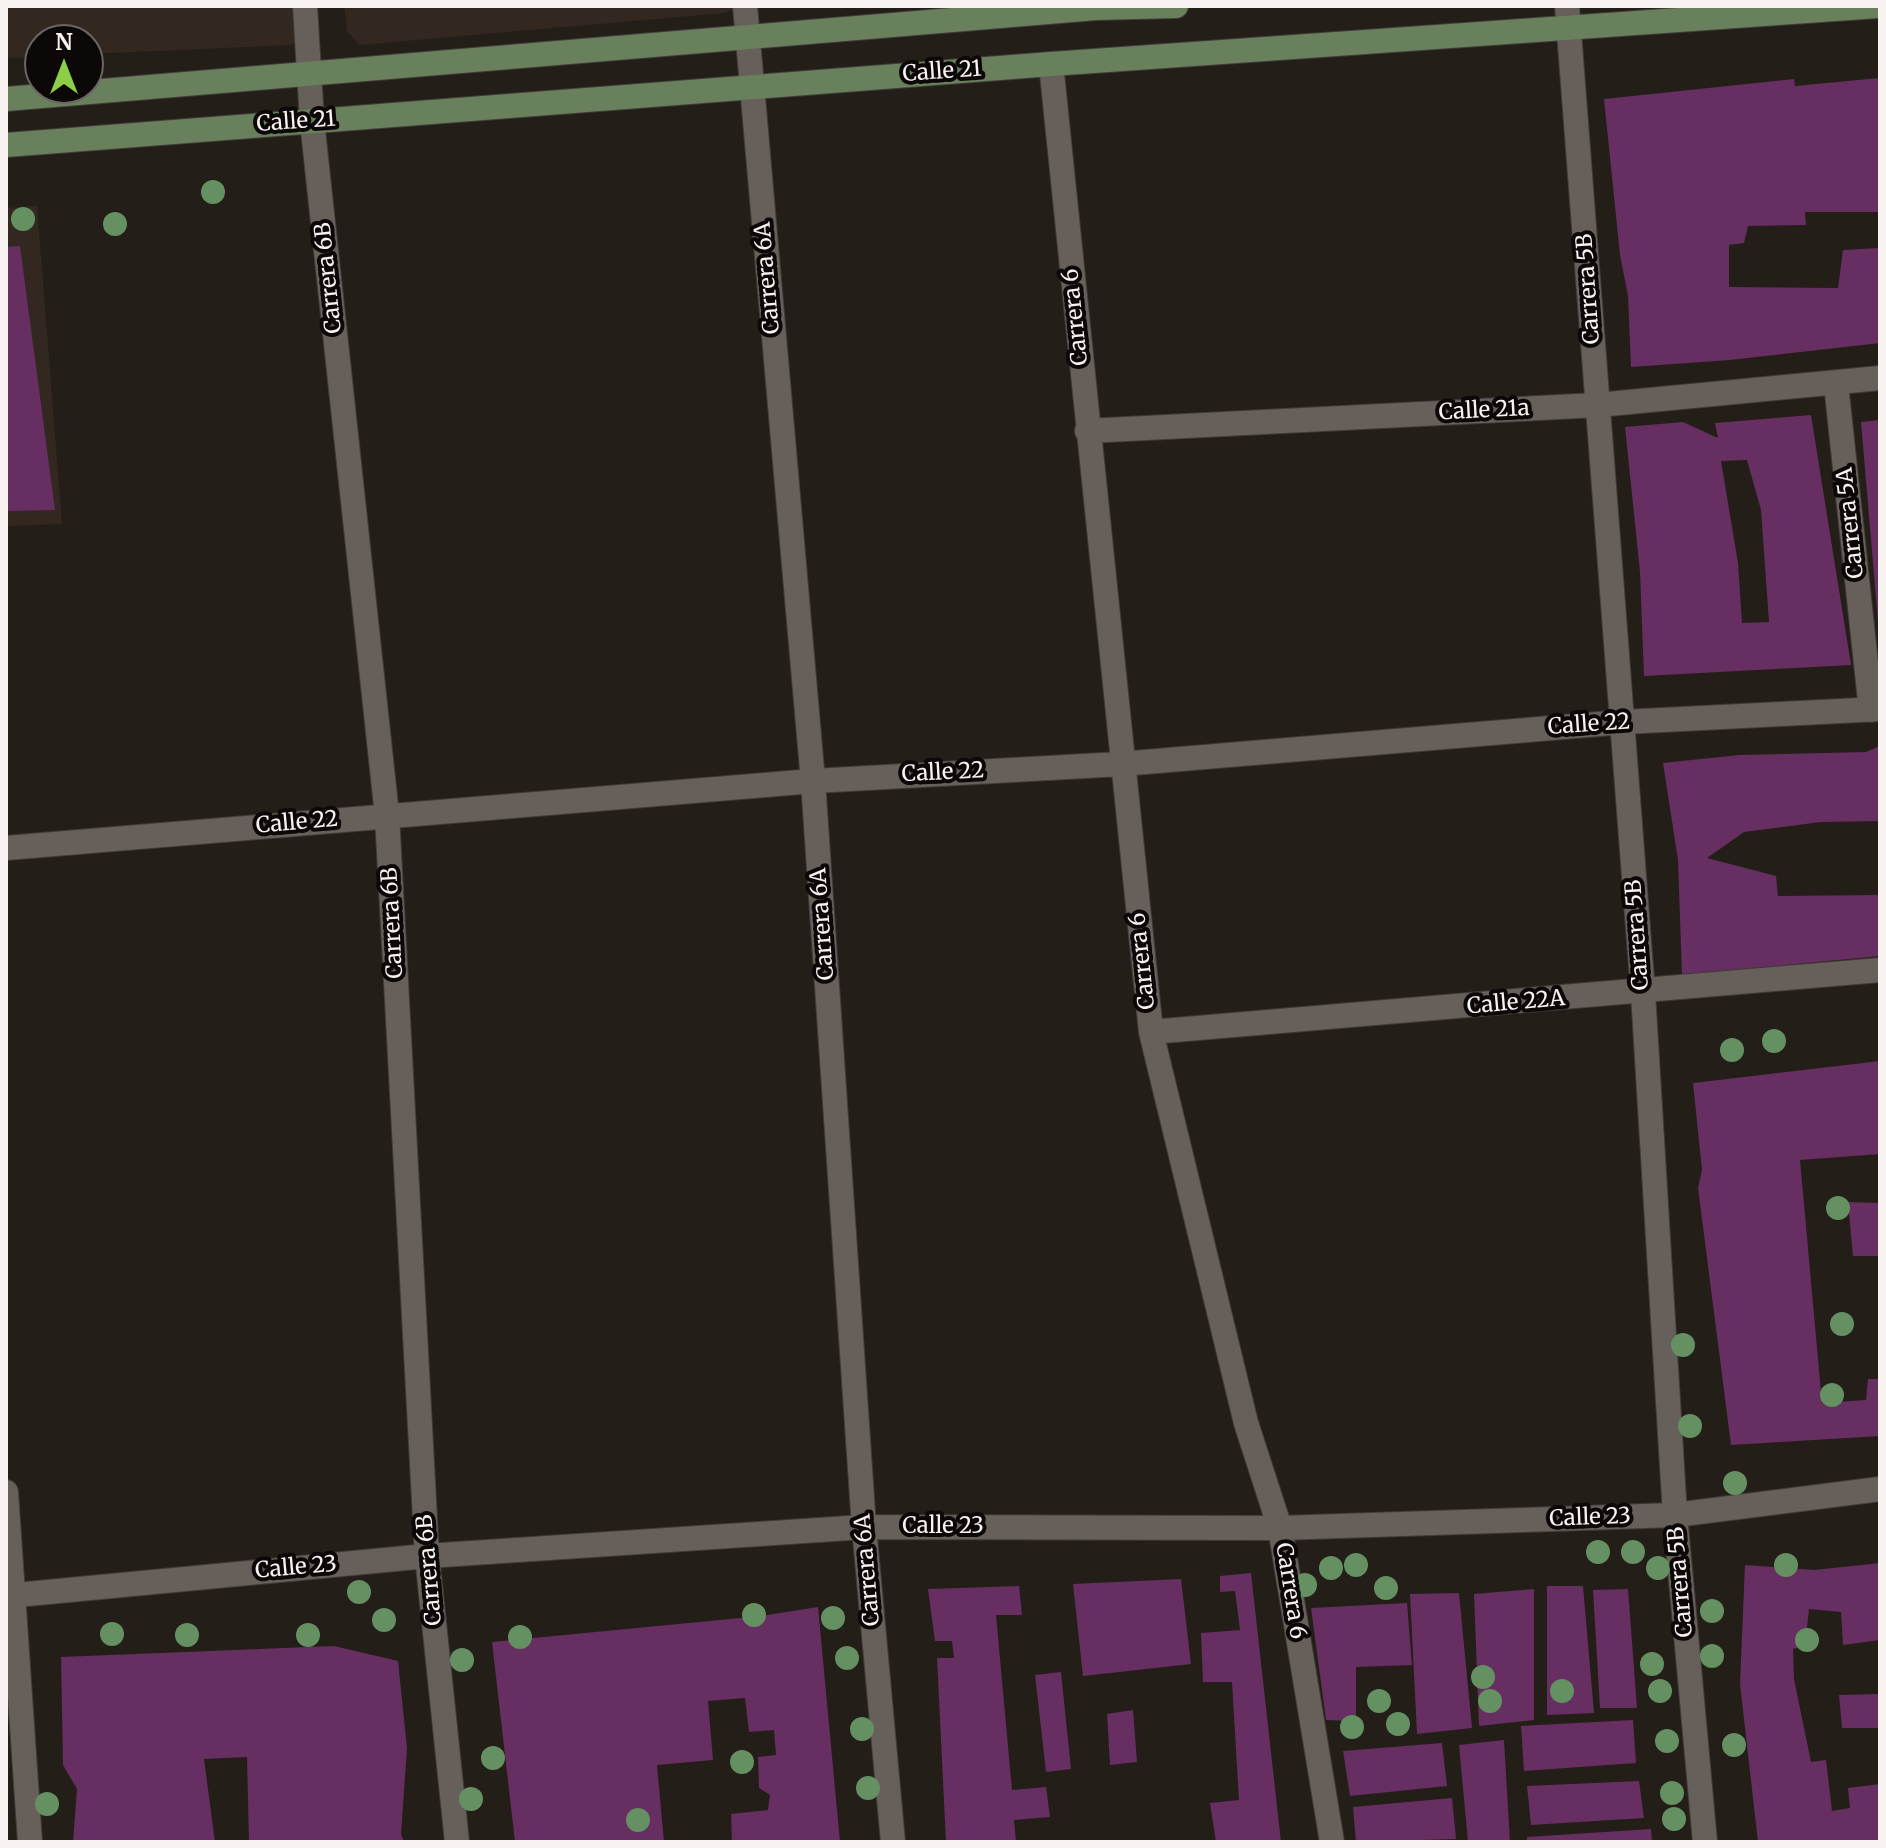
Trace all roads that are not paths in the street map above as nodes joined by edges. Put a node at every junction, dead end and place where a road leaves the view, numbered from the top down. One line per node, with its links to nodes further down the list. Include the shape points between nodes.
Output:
1 (305, 6): 10 (street, Carrera 6B)
2 (745, 6): 8 (street, Carrera 6A)
3 (1176, 6): 5 (main road, Calle 21)
4 (1878, 6): 6 (main road, Calle 21)
5 (1096, 7): 8 (main road, Calle 21)
6 (1811, 10): 7 (main road, Calle 21)
7 (1568, 17): 9 (main road, Calle 21); 17 (street, Carrera 5B)
8 (747, 40): 10 (main road, Calle 21); 11 (street, Carrera 6A)
9 (1051, 64): 11 (main road, Calle 21); 18 (street, Carrera 6)
10 (310, 76): 12 (main road, Calle 21); 13 (street, Carrera 6B)
11 (751, 86): 13 (main road, Calle 21); 22 (street, Carrera 6A)
12 (6, 99)
13 (312, 121): 14 (main road, Calle 21); 23 (street, Carrera 6B)
14 (6, 145)
15 (1880, 378): 16 (street, Calle 21a)
16 (1836, 384): 17 (street, Calle 21a); 19 (street, Carrera 5A)
17 (1598, 405): 18 (street, Calle 21a); 20 (street, Carrera 5B)
18 (1087, 431): 21 (street, Carrera 6)
19 (1876, 709): 20 (street, Calle 22)
20 (1623, 722): 21 (street, Calle 22); 26 (street, Carrera 5B)
21 (1121, 764): 22 (street, Calle 22); 27 (street, Carrera 6)
22 (813, 781): 23 (street, Calle 22); 31 (street, Carrera 6A)
23 (387, 815): 24 (street, Calle 22); 33 (street, Carrera 6B)
24 (6, 848)
25 (1880, 970): 26 (street, Calle 22A)
26 (1643, 993): 27 (street, Calle 22A); 30 (street, Carrera 5B)
27 (1151, 1032): 32 (street, Carrera 6, via 1246,1423)
28 (1880, 1489): 30 (street, Calle 23)
29 (6, 1492): 34 (street)
30 (1675, 1515): 32 (street, Calle 23); 39 (street, Carrera 5B)
31 (864, 1527): 32 (street, Calle 23); 33 (street, Calle 23); 37 (street, Carrera 6A)
32 (1280, 1528): 38 (street, Carrera 6)
33 (427, 1556): 34 (street, Calle 23); 36 (street, Carrera 6B)
34 (8, 1596): 35 (street)
35 (30, 1842)
36 (457, 1842)
37 (893, 1842)
38 (1332, 1842)
39 (1705, 1842)

